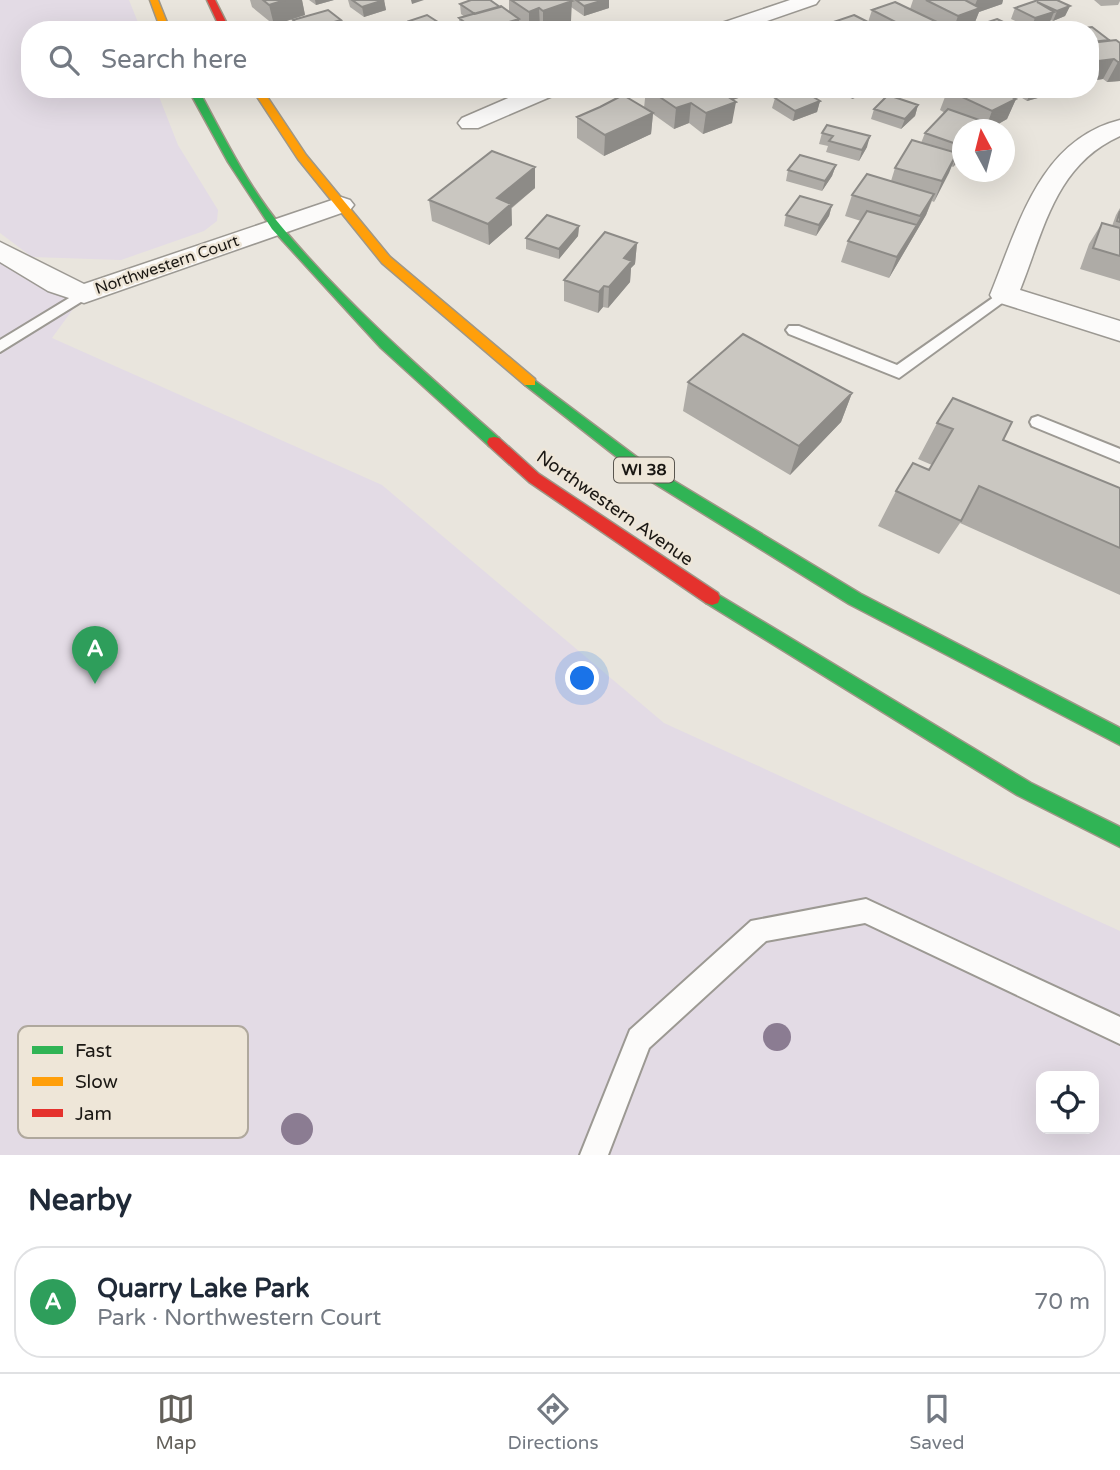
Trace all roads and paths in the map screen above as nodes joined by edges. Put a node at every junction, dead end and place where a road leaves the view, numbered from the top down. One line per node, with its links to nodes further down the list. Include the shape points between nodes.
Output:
1 (154, 0): 4 (main road)
2 (211, 0): 5 (main road)
3 (809, 0): 6 (street)
4 (162, 21)
5 (222, 21)
6 (747, 21)
7 (198, 98): 13 (main road, Northwestern Avenue)
8 (263, 98): 12 (main road, WI 38, via 302,158)
9 (529, 98): 10 (street)
10 (470, 124)
11 (1120, 127): 16 (street, via 1074,153 1057,174)
12 (341, 205): 13 (street, Northwestern Court); 22 (main road, WI 38, via 386,260 492,352 641,468 855,599)
13 (276, 227): 15 (street, Northwestern Court); 23 (main road, Northwestern Avenue, via 386,345 534,478 748,622 1024,789)
14 (0, 250): 15 (street, Northwestern Court, via 58,285)
15 (84, 294): 19 (lane)
16 (1004, 295): 17 (lane, via 899,372); 18 (street)
17 (794, 330)
18 (1120, 331)
19 (0, 348)
20 (1038, 422): 21 (lane)
21 (1120, 456)
22 (1120, 737)
23 (1120, 837)
24 (1120, 1031): 25 (lane, via 866,911 760,930 639,1040)
25 (594, 1155)

